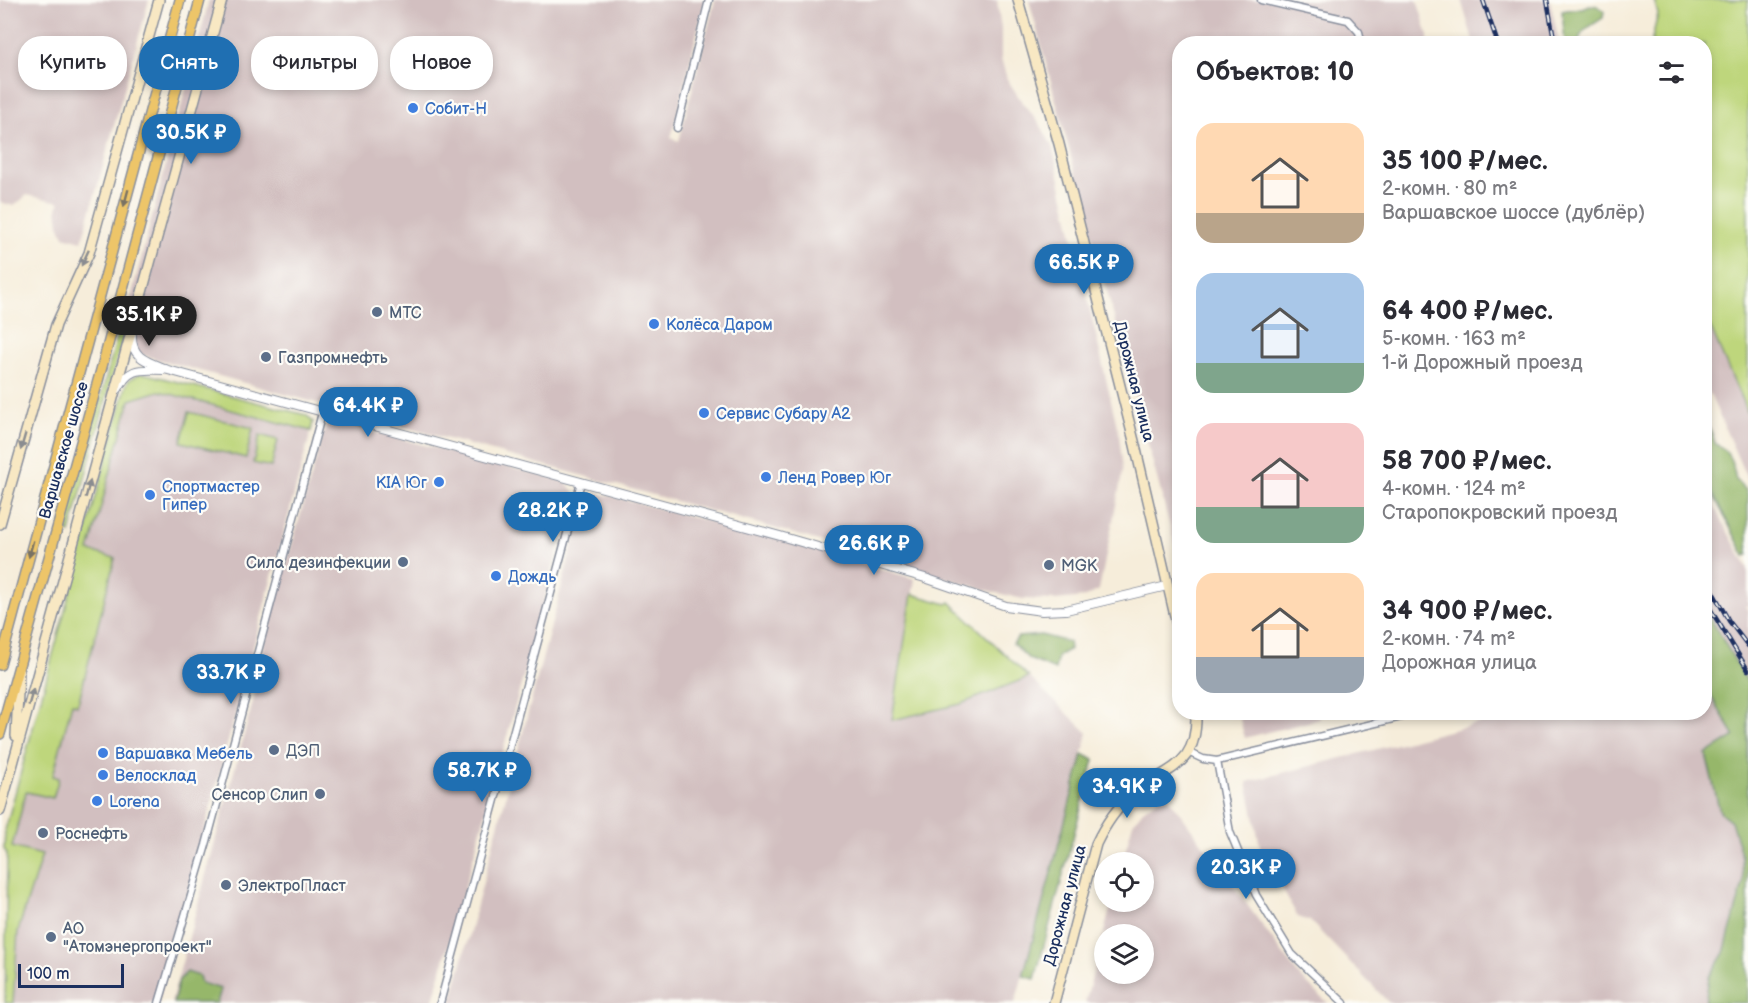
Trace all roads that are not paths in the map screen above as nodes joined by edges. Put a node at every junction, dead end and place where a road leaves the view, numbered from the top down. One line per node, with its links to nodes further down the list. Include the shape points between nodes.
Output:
1 (159, 0): 15 (main road, one-way to 15, via 89,253 56,325)
2 (180, 0): 19 (main road, Варшавское шоссе, one-way to 19)
3 (222, 0): 10 (main road)
4 (709, 0): 9 (street)
5 (1018, 0): 16 (main road, Дорожная улица, via 1059,144)
6 (1261, 0): 8 (street, via 1348,20)
7 (200, 3): 18 (main road, Варшавское шоссе)
8 (1360, 36)
9 (677, 128)
10 (134, 322): 11 (street, via 134,351); 12 (main road)
11 (168, 370): 12 (street, via 129,373); 13 (street)
12 (112, 401): 24 (main road, one-way to 12)
13 (322, 413): 14 (street); 27 (street, via 206,845)
14 (581, 482): 16 (street, via 780,536 1021,609 1066,610); 28 (street)
15 (0, 524)
16 (1167, 586): 17 (main road, Дорожная улица)
17 (1172, 606)
18 (20, 661): 22 (main road, Варшавское шоссе); 24 (main road)
19 (0, 665)
20 (1196, 720): 23 (main road)
21 (1390, 720): 25 (street)
22 (0, 734)
23 (1188, 752): 25 (street); 29 (main road, Дорожная улица, via 1171,770 1133,794 1106,824 1087,871)
24 (15, 753): 26 (main road)
25 (1217, 761): 30 (street, via 1230,832 1256,895 1292,954)
26 (0, 811)
27 (159, 1003)
28 (440, 1003)
29 (1054, 1003)
30 (1344, 1003)

